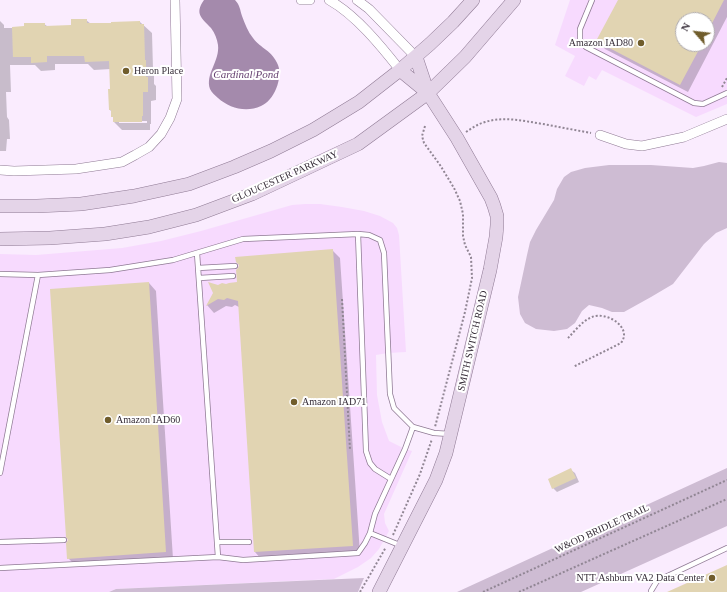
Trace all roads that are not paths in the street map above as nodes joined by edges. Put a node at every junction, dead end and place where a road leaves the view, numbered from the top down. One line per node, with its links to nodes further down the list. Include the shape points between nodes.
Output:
1 (175, 0): 15 (street, via 177,99 161,134 149,147 122,162 76,169)
2 (301, 0): 3 (street)
3 (310, 0)
4 (329, 0): 10 (street, via 361,25)
5 (357, 0): 9 (street)
6 (473, 0): 9 (main road)
7 (514, 0): 11 (main road, GLOUCESTER PARKWAY, via 465,57)
8 (592, 0): 12 (lane, via 580,29 580,40 586,47 694,103 703,104)
9 (416, 57): 10 (main road); 11 (main road, SMITH SWITCH ROAD)
10 (400, 70): 11 (main road, SMITH SWITCH ROAD); 16 (main road, via 359,102 313,130 234,168 189,184 82,204)
11 (428, 93): 18 (main road, GLOUCESTER PARKWAY, via 358,144 252,194 196,214 149,227 105,234); 27 (main road, SMITH SWITCH ROAD, via 491,198 497,225 490,270)
12 (727, 94)
13 (727, 119): 14 (street, via 684,138 642,146 626,144)
14 (600, 135)
15 (0, 170)
16 (0, 206)
17 (358, 234): 19 (lane, via 244,239); 26 (lane, via 380,240 384,253 390,394 394,408); 29 (lane, via 366,451 375,469)
18 (0, 239)
19 (197, 252): 21 (lane); 23 (lane, via 173,260 110,270)
20 (235, 266): 21 (lane)
21 (198, 268): 25 (lane)
22 (0, 274): 23 (lane)
23 (38, 275): 28 (lane)
24 (233, 276): 25 (lane)
25 (199, 278): 33 (lane)
26 (413, 427): 27 (lane); 29 (lane)
27 (451, 435): 35 (main road, SMITH SWITCH ROAD, via 436,480)
28 (0, 472)
29 (392, 479): 30 (lane, via 375,514)
30 (370, 533): 35 (lane); 37 (lane, via 358,553 243,560)
31 (64, 540): 32 (lane)
32 (0, 542)
33 (217, 542): 34 (lane); 37 (lane)
34 (249, 542)
35 (402, 546): 39 (main road, SMITH SWITCH ROAD)
36 (727, 548): 40 (lane, via 657,581)
37 (218, 557): 38 (lane)
38 (0, 568)
39 (379, 592)
40 (652, 592)

